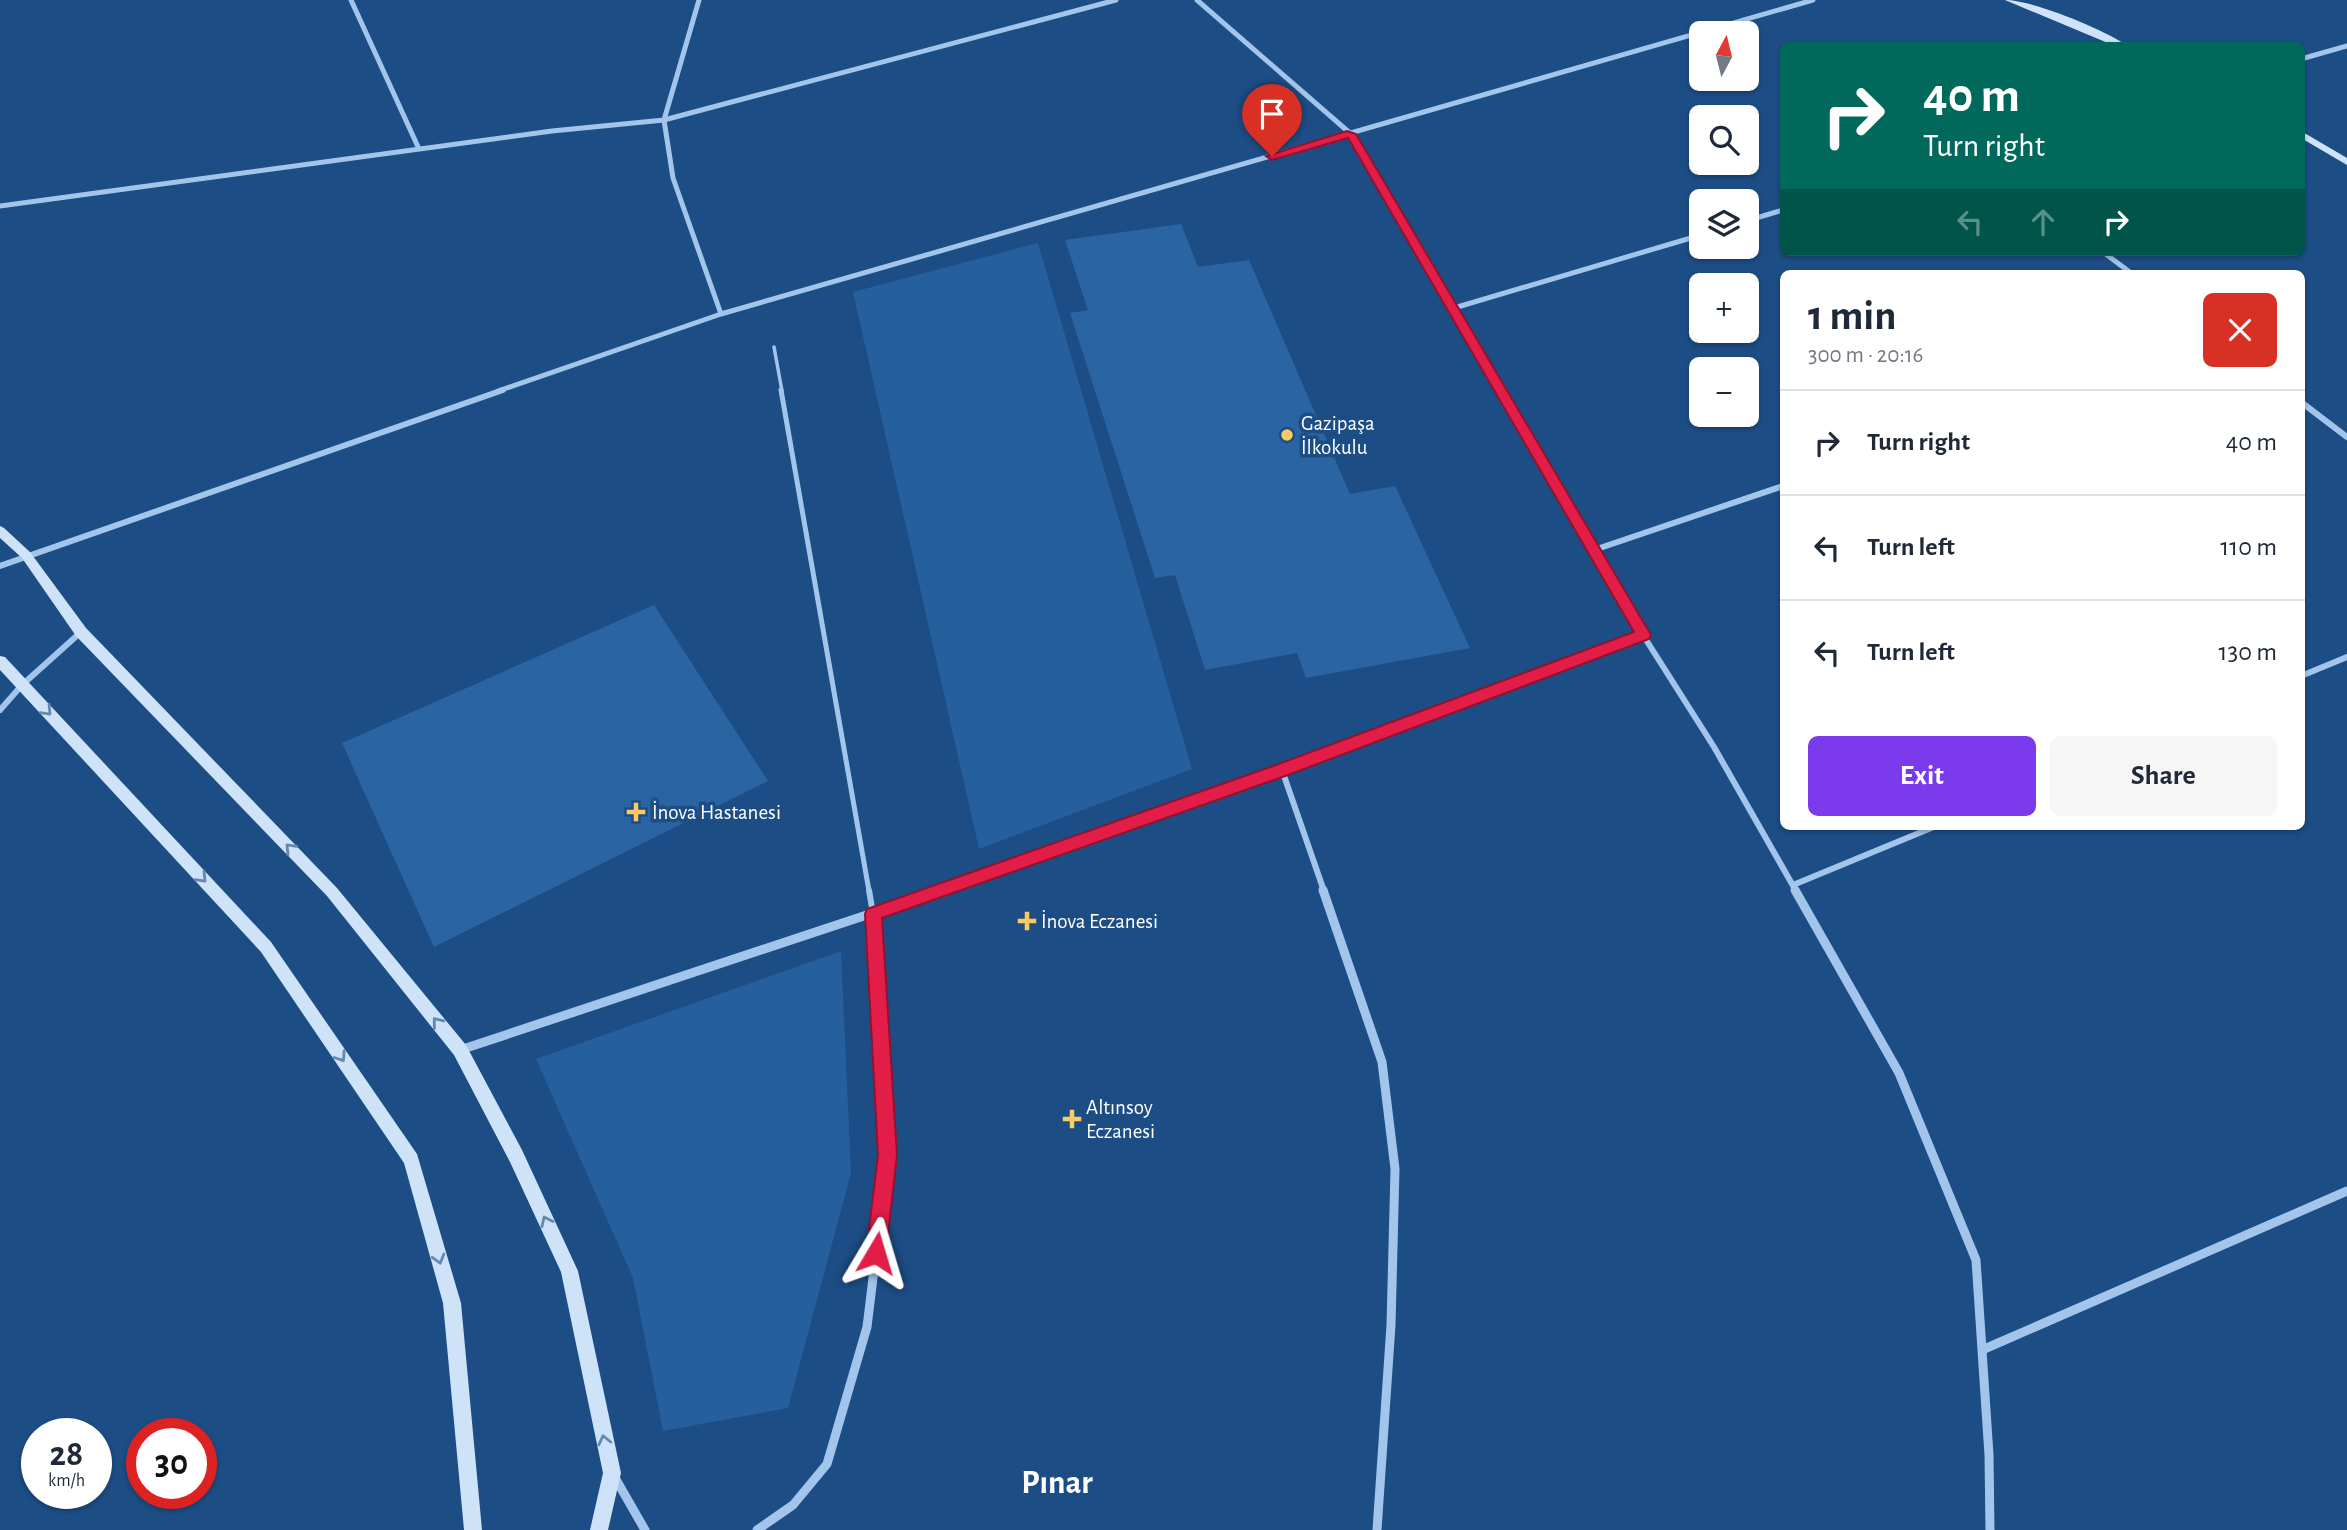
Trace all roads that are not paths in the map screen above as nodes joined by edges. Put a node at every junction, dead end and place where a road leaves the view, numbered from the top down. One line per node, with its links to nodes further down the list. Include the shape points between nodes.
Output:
1 (351, 0): 13 (street)
2 (699, 0): 10 (street)
3 (1116, 0): 10 (street)
4 (1197, 0): 11 (street)
5 (1813, 0): 11 (street)
6 (2010, 0): 7 (main road)
7 (2115, 42)
8 (2347, 46): 9 (street)
9 (2305, 58)
10 (664, 120): 13 (street); 22 (street, via 673,178)
11 (1351, 134): 21 (street); 22 (street)
12 (2305, 136): 14 (main road)
13 (419, 149): 15 (street)
14 (2347, 162)
15 (0, 206)
16 (1780, 212): 17 (street)
17 (1759, 217)
18 (1689, 239): 21 (street)
19 (2108, 256): 20 (street)
20 (2127, 270)
21 (1454, 308): 28 (street)
22 (721, 314): 29 (street)
23 (774, 347): 41 (lane)
24 (2305, 405): 25 (street)
25 (2347, 437)
26 (1780, 487): 28 (street)
27 (0, 531): 29 (main road)
28 (1594, 550): 32 (street)
29 (26, 555): 30 (street); 31 (main road)
30 (0, 566)
31 (81, 632): 36 (street); 42 (main road, one-way to 31, via 332,892)
32 (1643, 635): 38 (street); 40 (street)
33 (2347, 657): 35 (street)
34 (0, 662): 36 (main road)
35 (2305, 674)
36 (22, 684): 37 (street); 46 (main road, one-way to 46, via 266,947 411,1160 452,1303)
37 (0, 710)
38 (1282, 770): 41 (street); 50 (street, via 1382,1062 1395,1170 1391,1325)
39 (1926, 830): 40 (street)
40 (1793, 885): 44 (street, via 1899,1073 1971,1248 1976,1261)
41 (873, 914): 42 (street); 49 (street, via 888,1155 867,1327 827,1464 793,1505)
42 (460, 1050): 45 (main road, one-way to 42, via 569,1270)
43 (2347, 1191): 44 (street)
44 (1982, 1350): 51 (street)
45 (612, 1473): 47 (main road); 48 (street)
46 (473, 1530)
47 (599, 1530)
48 (645, 1530)
49 (757, 1530)
50 (1377, 1530)
51 (1990, 1530)

